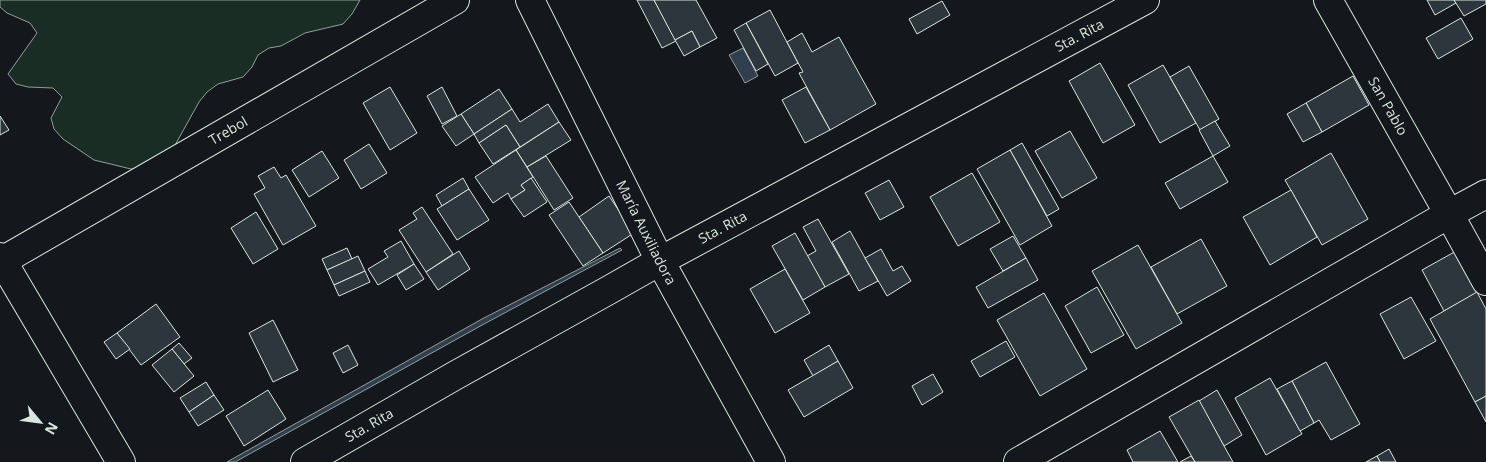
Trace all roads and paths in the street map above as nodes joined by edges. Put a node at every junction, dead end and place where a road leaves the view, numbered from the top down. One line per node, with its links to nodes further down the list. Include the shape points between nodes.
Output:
1 (455, 0): 7 (street, Trebol)
2 (530, 0): 8 (street, María Auxiliadora)
3 (1145, 0): 8 (street, Sta. Rita)
4 (1328, 0): 6 (street, San Pablo)
5 (1486, 194): 6 (street)
6 (1449, 214): 9 (street, San Pablo); 13 (street)
7 (1, 259): 10 (street)
8 (660, 261): 11 (street, Sta. Rita); 12 (street, María Auxiliadora)
9 (1486, 281)
10 (121, 462)
11 (305, 462)
12 (772, 462)
13 (1018, 462)

